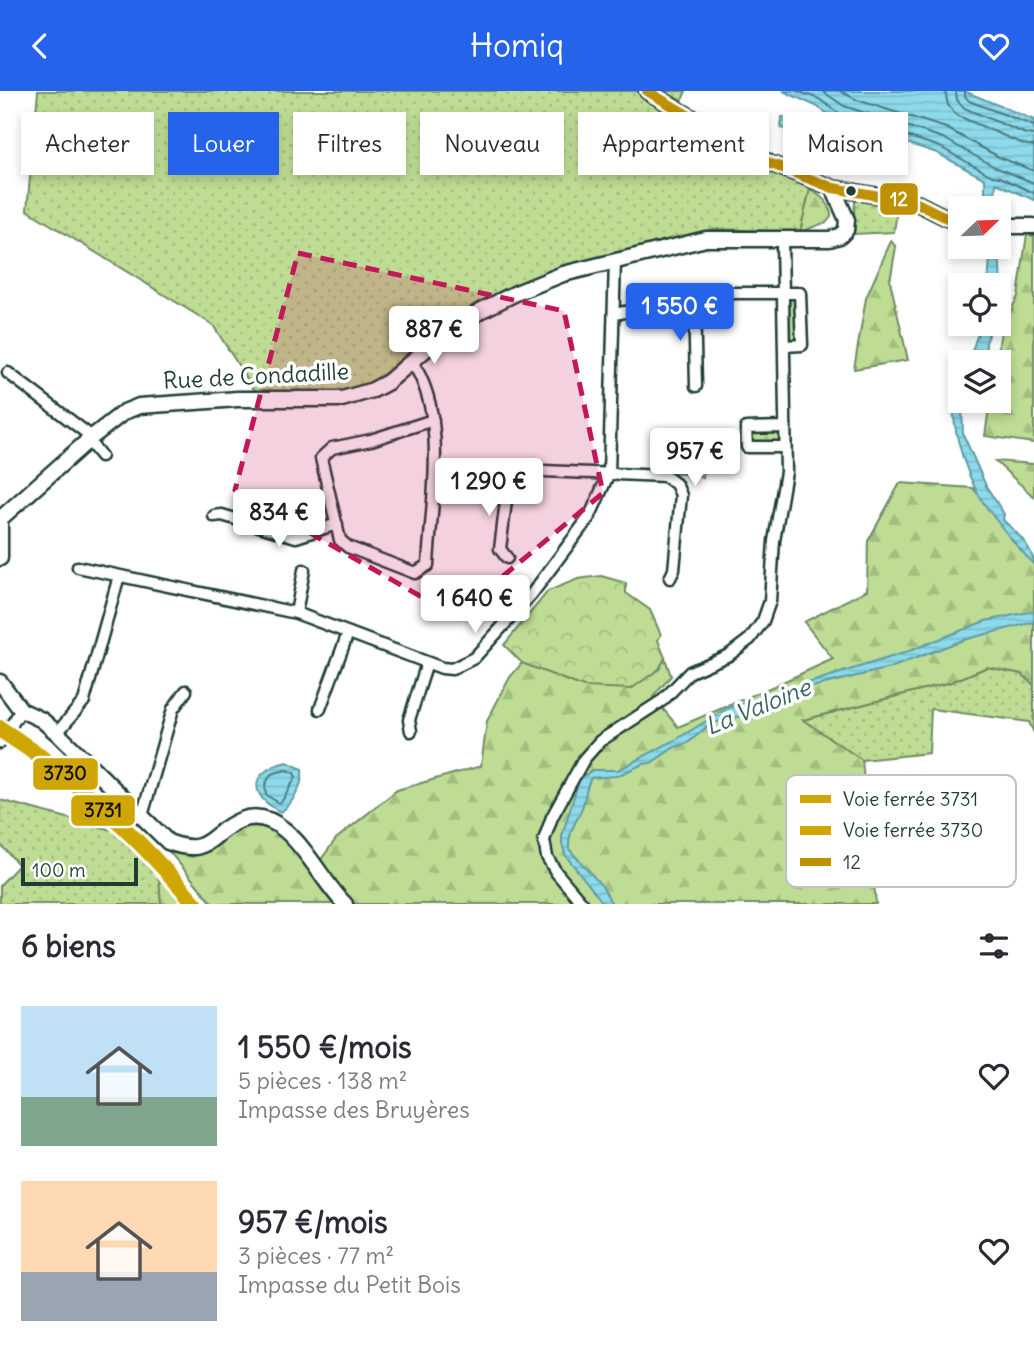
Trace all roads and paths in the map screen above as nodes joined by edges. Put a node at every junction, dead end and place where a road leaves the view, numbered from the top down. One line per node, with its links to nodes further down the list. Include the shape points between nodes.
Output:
1 (647, 91): 2 (street, via 769,163)
2 (833, 188): 3 (street, via 894,196); 6 (street, Rue de Condadille, via 847,220 840,236)
3 (948, 218)
4 (1012, 226): 5 (street)
5 (1034, 226)
6 (782, 239): 7 (street, Rue de Condadille, via 706,239); 8 (street)
7 (615, 260): 10 (street); 12 (street, Rue de Condadille, via 516,293 461,322)
8 (782, 292): 9 (street, via 730,293); 11 (street); 11 (street, via 800,293 802,345)
9 (694, 300): 10 (street); 14 (street)
10 (614, 314): 22 (street)
11 (784, 346): 16 (street)
12 (412, 362): 15 (street, via 421,376); 17 (street, Rue de Condadille, via 373,390 342,399 139,406)
13 (8, 373): 17 (street)
14 (696, 386)
15 (433, 420): 25 (street, via 332,449 321,458); 25 (street, via 428,565 415,573 348,547 340,540)
16 (785, 427): 18 (street); 18 (street, via 746,428 747,447)
17 (90, 439): 19 (street); 24 (street, Rue de Condadille)
18 (785, 447): 44 (street, via 786,472 763,621 750,639 729,655 690,672 663,700 600,741 584,759 552,817 544,840 547,857)
19 (101, 456)
20 (496, 469): 21 (street)
21 (510, 469): 22 (street); 27 (street, via 500,549)
22 (609, 473): 31 (street, via 665,476 676,484 681,495); 34 (street, via 590,516 531,595 474,658 452,669)
23 (214, 516): 25 (street, via 296,537)
24 (0, 519): 26 (street)
25 (337, 524)
26 (0, 558)
27 (507, 558)
28 (78, 567): 30 (street)
29 (303, 570): 32 (street)
30 (119, 576): 32 (street); 40 (street, via 84,701)
31 (670, 577)
32 (296, 613): 33 (street)
33 (348, 633): 34 (street); 37 (street)
34 (427, 663): 39 (street, via 409,720)
35 (0, 682): 38 (street)
36 (187, 691): 42 (street, via 173,709)
37 (320, 709)
38 (18, 715): 40 (street, via 42,720); 41 (street)
39 (411, 731)
40 (57, 733): 42 (street)
41 (0, 743)
42 (142, 817): 43 (street, via 168,842 183,848 210,842 243,819 273,823 302,848)
43 (345, 904)
44 (583, 904)

